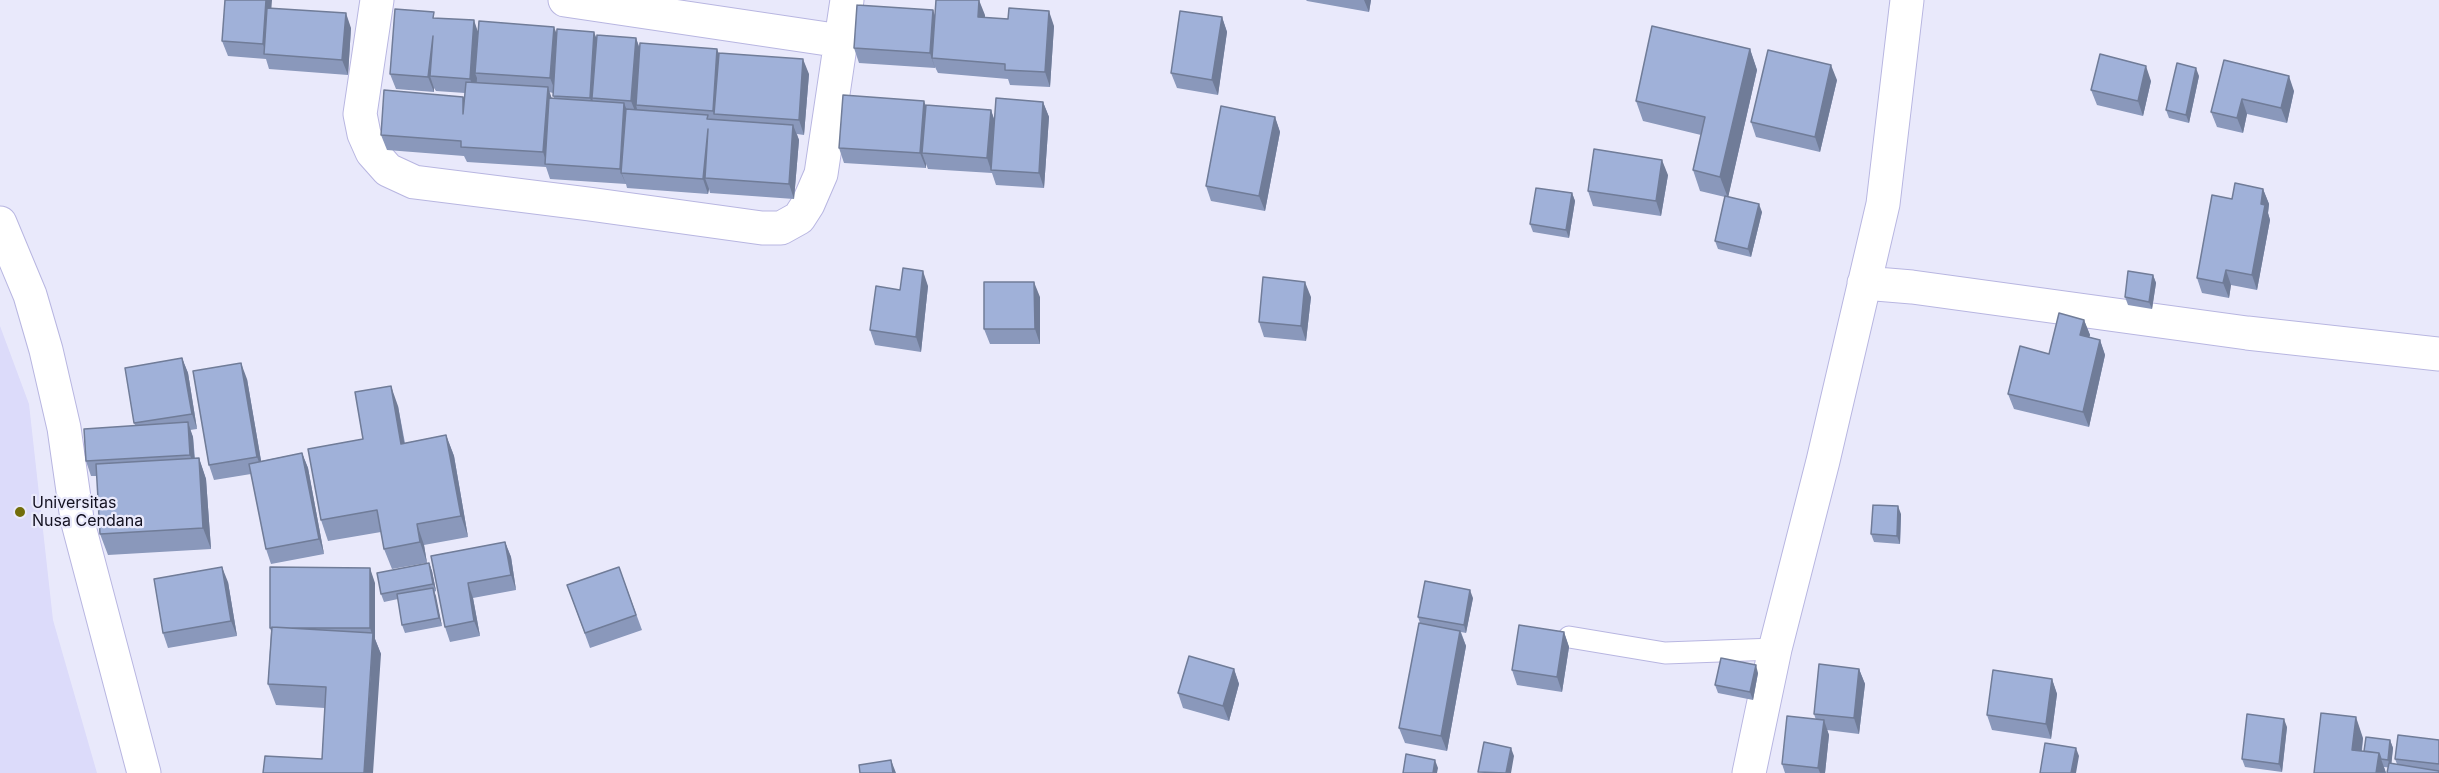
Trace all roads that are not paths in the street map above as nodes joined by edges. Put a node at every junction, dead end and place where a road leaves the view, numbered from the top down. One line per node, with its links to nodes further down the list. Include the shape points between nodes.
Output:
1 (377, 0): 5 (street, via 360,114 372,152 388,170 414,182 762,228 782,228 799,218 821,174)
2 (565, 0): 5 (street)
3 (847, 0): 5 (street)
4 (1907, 0): 7 (street, via 1882,204)
5 (841, 41)
6 (0, 223): 11 (street, via 30,295 46,350 64,428 77,519)
7 (1864, 283): 8 (street); 10 (street)
8 (2439, 354)
9 (1569, 637): 10 (lane, via 1665,652)
10 (1775, 650): 12 (street)
11 (144, 773)
12 (1749, 773)

